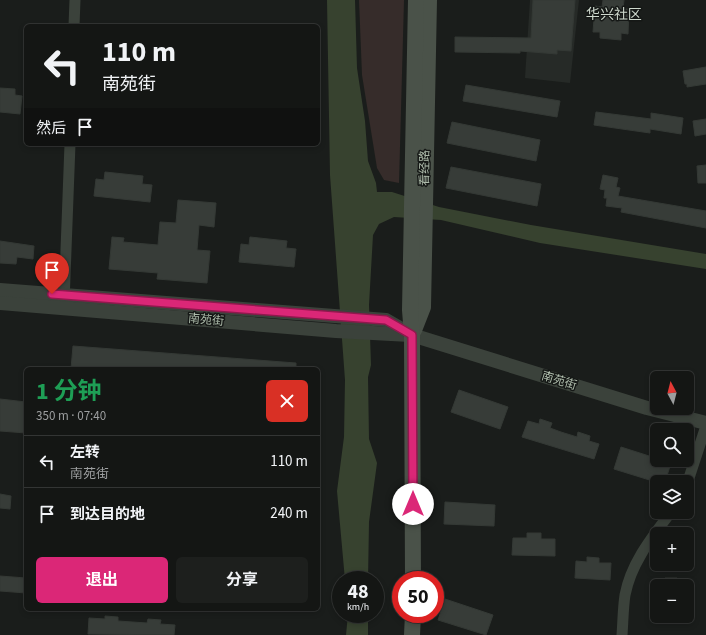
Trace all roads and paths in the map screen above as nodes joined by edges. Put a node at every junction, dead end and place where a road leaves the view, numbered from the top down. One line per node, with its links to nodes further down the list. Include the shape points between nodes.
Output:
1 (75, 0): 4 (street)
2 (416, 0): 6 (main road, 看经路)
3 (428, 0): 6 (main road, 看经路)
4 (74, 24)
5 (70, 146): 8 (street)
6 (418, 185): 10 (main road, 看经路, via 418,218 410,310)
7 (0, 290): 8 (street, 南苑街)
8 (64, 301): 9 (street, 南苑街); 10 (street, 南苑街, via 336,331); 10 (street, 南苑街, via 382,319)
9 (0, 303)
10 (412, 335): 11 (street, 南苑街); 14 (main road, 看经路)
11 (706, 424): 12 (street)
12 (690, 475)
13 (666, 519): 17 (street, via 642,552 633,572 626,594)
14 (413, 571)
15 (413, 623): 16 (main road)
16 (412, 635)
17 (622, 635)

